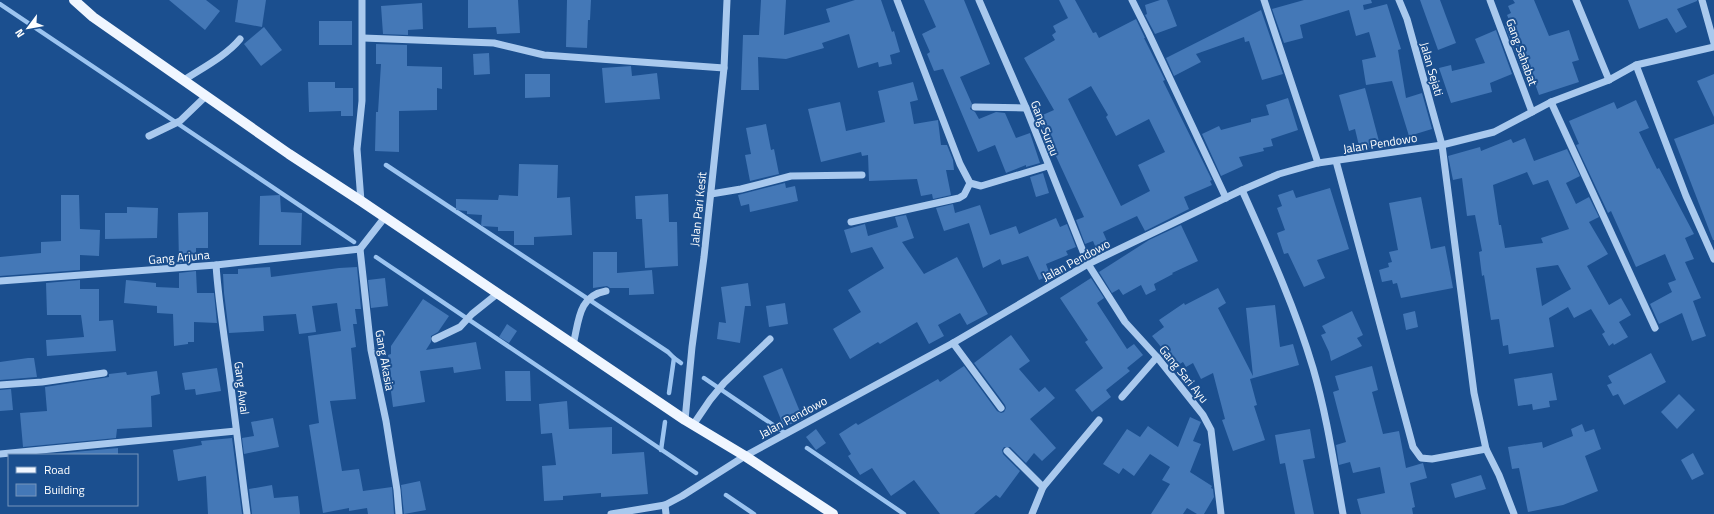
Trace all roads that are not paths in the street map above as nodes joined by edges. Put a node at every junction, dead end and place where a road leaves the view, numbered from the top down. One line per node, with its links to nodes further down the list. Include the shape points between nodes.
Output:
1 (74, 0): 18 (main road)
2 (362, 0): 12 (street)
3 (727, 0): 17 (street, Jalan Pari Kesit)
4 (897, 0): 31 (street, via 960,164)
5 (979, 0): 23 (street, Gang Surau)
6 (1132, 0): 34 (street)
7 (1264, 0): 28 (street)
8 (1399, 0): 26 (street, Jalan Sejati, via 1407,19)
9 (1490, 0): 24 (street, Gang Sahabat)
10 (1576, 0): 19 (street)
11 (1702, 0): 14 (street)
12 (363, 38): 17 (street, via 494,43 544,55); 35 (street, via 362,101 357,149)
13 (240, 39): 18 (street, via 223,54)
14 (1714, 43)
15 (1714, 48): 16 (street, Jalan Pendowo)
16 (1636, 65): 19 (street, Jalan Pendowo); 39 (street, via 1686,196)
17 (724, 68): 33 (street, Jalan Pari Kesit)
18 (184, 80): 20 (main road)
19 (1608, 80): 21 (street, Jalan Pendowo)
20 (206, 96): 25 (street, via 180,121); 35 (main road)
21 (1551, 102): 24 (street, Jalan Pendowo); 45 (street)
22 (975, 107): 23 (street)
23 (1026, 108): 29 (street, Gang Surau)
24 (1532, 112): 26 (street, Jalan Pendowo, via 1494,132)
25 (149, 136)
26 (1442, 145): 27 (street, Jalan Pendowo); 58 (street, via 1474,393)
27 (1336, 161): 28 (street, Jalan Pendowo); 58 (street, via 1413,448 1421,458 1432,459)
28 (1318, 164): 32 (street, Jalan Pendowo, via 1278,174)
29 (1048, 166): 31 (street, via 981,186); 40 (street, Gang Surau)
30 (862, 175): 33 (street, via 791,176)
31 (970, 183): 37 (street, via 964,195 959,198)
32 (1242, 190): 34 (street, Jalan Pendowo); 71 (street, via 1285,287 1313,368 1330,439)
33 (711, 194): 56 (street, Jalan Pari Kesit, via 692,348)
34 (1226, 198): 40 (street, Jalan Pendowo)
35 (361, 201): 36 (main road)
36 (385, 217): 38 (street); 44 (main road)
37 (851, 222)
38 (360, 249): 41 (street, Gang Arjuna); 65 (street, Gang Akasia, via 371,350 386,421)
39 (1714, 259)
40 (1088, 264): 48 (street, Jalan Pendowo); 50 (street, Gang Sari Ayu, via 1125,322)
41 (216, 265): 42 (street, Gang Arjuna); 57 (street, Gang Awal)
42 (0, 281)
43 (606, 291): 49 (street, via 595,293 583,306)
44 (497, 294): 47 (street, via 460,327); 49 (main road)
45 (1654, 328)
46 (770, 339): 56 (street, via 724,383)
47 (435, 340)
48 (953, 343): 54 (street); 61 (street, Jalan Pendowo)
49 (573, 345): 56 (main road)
50 (1157, 357): 53 (street); 70 (street, Gang Sari Ayu, via 1203,415 1211,430)
51 (104, 373): 52 (street)
52 (0, 385)
53 (1122, 397)
54 (1001, 408)
55 (1099, 420): 62 (street)
56 (689, 423): 61 (main road)
57 (236, 431): 60 (street); 64 (street, Gang Awal)
58 (1486, 449): 72 (street)
59 (1007, 451): 62 (street)
60 (0, 454)
61 (745, 456): 63 (street, Jalan Pendowo); 68 (main road)
62 (1043, 487): 69 (street)
63 (665, 505): 66 (street, Jalan Pendowo); 67 (street)
64 (247, 514)
65 (399, 514)
66 (611, 514)
67 (666, 514)
68 (833, 514)
69 (1032, 514)
70 (1221, 514)
71 (1343, 514)
72 (1514, 514)

